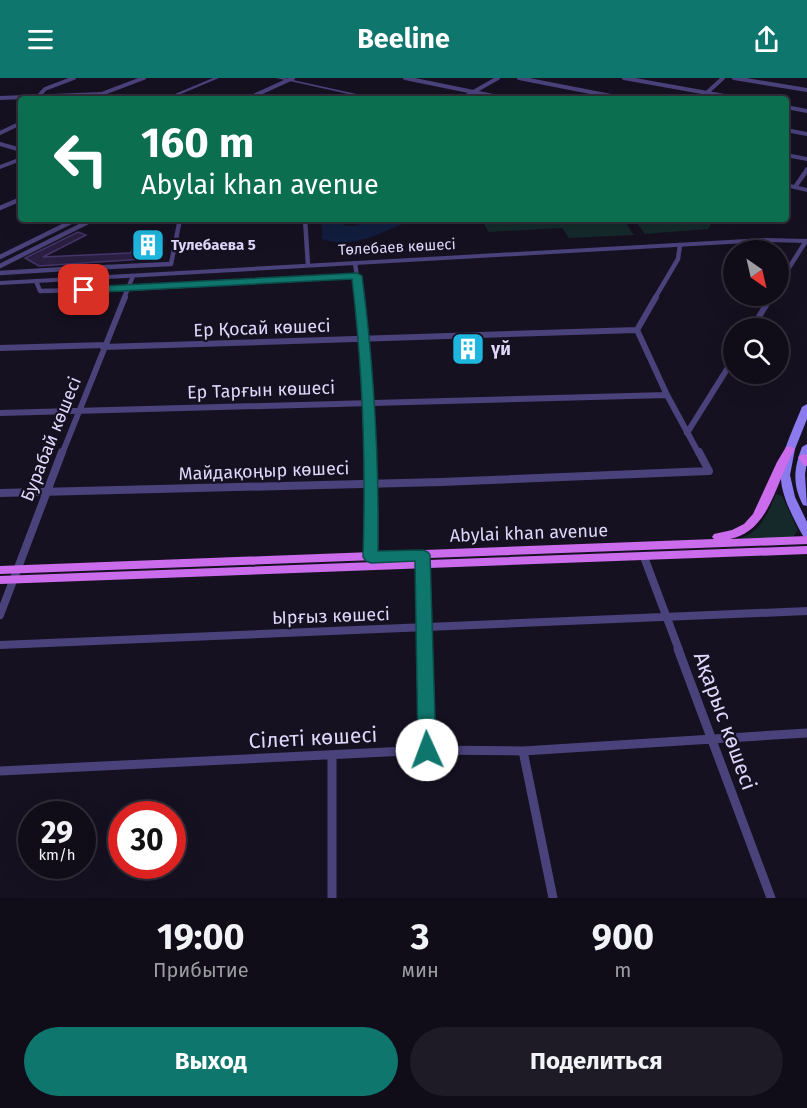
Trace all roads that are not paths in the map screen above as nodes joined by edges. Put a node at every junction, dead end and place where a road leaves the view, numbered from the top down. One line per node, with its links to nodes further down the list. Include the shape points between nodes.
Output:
1 (74, 78): 15 (street, via 45,89)
2 (144, 78): 16 (street)
3 (217, 78): 17 (street)
4 (278, 78): 11 (street)
5 (405, 78): 13 (street)
6 (498, 78): 13 (street)
7 (519, 78): 22 (street)
8 (624, 78): 14 (street)
9 (723, 78): 14 (street)
10 (734, 78): 12 (street)
11 (291, 79): 18 (street); 19 (street)
12 (807, 90)
13 (472, 92): 20 (street); 21 (street)
14 (706, 93): 23 (street); 24 (street)
15 (38, 96)
16 (103, 96)
17 (172, 96)
18 (254, 96)
19 (364, 96)
20 (466, 96)
21 (493, 96)
22 (611, 96)
23 (703, 96)
24 (724, 96)
25 (0, 98): 26 (street)
26 (18, 98)
27 (789, 108): 28 (street)
28 (807, 111)
29 (18, 124): 31 (street)
30 (789, 131): 32 (street)
31 (0, 133)
32 (807, 134)
33 (0, 144): 34 (street)
34 (18, 149)
35 (789, 156): 36 (street)
36 (807, 159)
37 (18, 160): 38 (street)
38 (0, 167)
39 (807, 169): 41 (street)
40 (789, 186): 41 (street)
41 (795, 187): 42 (street)
42 (807, 190)
43 (18, 200): 44 (street)
44 (0, 208)
45 (71, 222): 51 (street)
46 (88, 222): 54 (street)
47 (179, 222): 55 (street, via 171,264)
48 (305, 222): 53 (street)
49 (806, 241): 50 (street, Төлебаев көшесі); 56 (street)
50 (680, 245): 52 (street, Төлебаев көшесі); 65 (street, via 678,259)
51 (0, 257)
52 (356, 263): 53 (street, Төлебаев көшесі); 60 (street)
53 (308, 265): 59 (street, Төлебаев көшесі)
54 (0, 266)
55 (128, 266): 57 (street); 59 (street, Бурабай көшесі)
56 (789, 268)
57 (64, 269): 58 (street); 61 (street)
58 (0, 273)
59 (129, 276): 61 (street, Төлебаев көшесі); 64 (street, Бурабай көшесі)
60 (357, 276): 64 (street); 66 (street)
61 (59, 280): 62 (street, Төлебаев көшесі)
62 (36, 281): 63 (street, Төлебаев көшесі); 64 (street, via 40,291)
63 (0, 283)
64 (128, 289): 67 (street, Бурабай көшесі)
65 (637, 330): 66 (street, Ер Қосай көшесі); 70 (street)
66 (365, 339): 67 (street, Ер Қосай көшесі); 71 (street)
67 (104, 346): 68 (street, Ер Қосай көшесі); 73 (street, Бурабай көшесі)
68 (0, 348)
69 (723, 376): 75 (street)
70 (667, 395): 71 (street, Ер Тарғын көшесі); 75 (street)
71 (367, 402): 73 (street, Ер Тарғын көшесі); 78 (street)
72 (807, 407): 76 (main road)
73 (78, 410): 74 (street, Ер Тарғын көшесі); 79 (street, Бурабай көшесі)
74 (0, 413)
75 (687, 433): 78 (street, Майдақоңыр көшесі, via 709,471)
76 (790, 449): 82 (main road, via 784,475); 85 (main road, via 756,518 740,533 680,540)
77 (806, 456): 81 (main road, via 798,472)
78 (372, 483): 79 (street, Майдақоңыр көшесі); 86 (street)
79 (46, 492): 80 (street, Майдақоңыр көшесі); 89 (street, Бурабай көшесі)
80 (0, 493)
81 (807, 502)
82 (807, 533)
83 (807, 540): 85 (main road, Abylai khan avenue)
84 (807, 550): 85 (main road, Abylai khan avenue)
85 (642, 552): 87 (main road, Abylai khan avenue); 92 (street, Ақарыс көшесі)
86 (371, 557): 87 (main road, Abylai khan avenue); 89 (main road, Abylai khan avenue)
87 (422, 560): 89 (main road, Abylai khan avenue); 93 (street)
88 (0, 570): 89 (main road, Abylai khan avenue)
89 (9, 576): 91 (street, Бурабай көшесі)
90 (807, 611): 92 (street, Ырғыз көшесі)
91 (0, 615)
92 (667, 617): 93 (street, Ырғыз көшесі); 96 (street, Ақарыс көшесі)
93 (424, 627): 94 (street, Ырғыз көшесі); 97 (street)
94 (0, 645)
95 (807, 733): 96 (street, Сілеті көшесі)
96 (713, 739): 98 (street, Сілеті көшесі); 103 (street, Ақарыс көшесі)
97 (427, 750): 98 (street, Сілеті көшесі); 99 (street, Сілеті көшесі)
98 (523, 751): 102 (street)
99 (332, 755): 100 (street, Сілеті көшесі); 101 (street)
100 (0, 771)
101 (332, 898)
102 (554, 898)
103 (771, 898)

